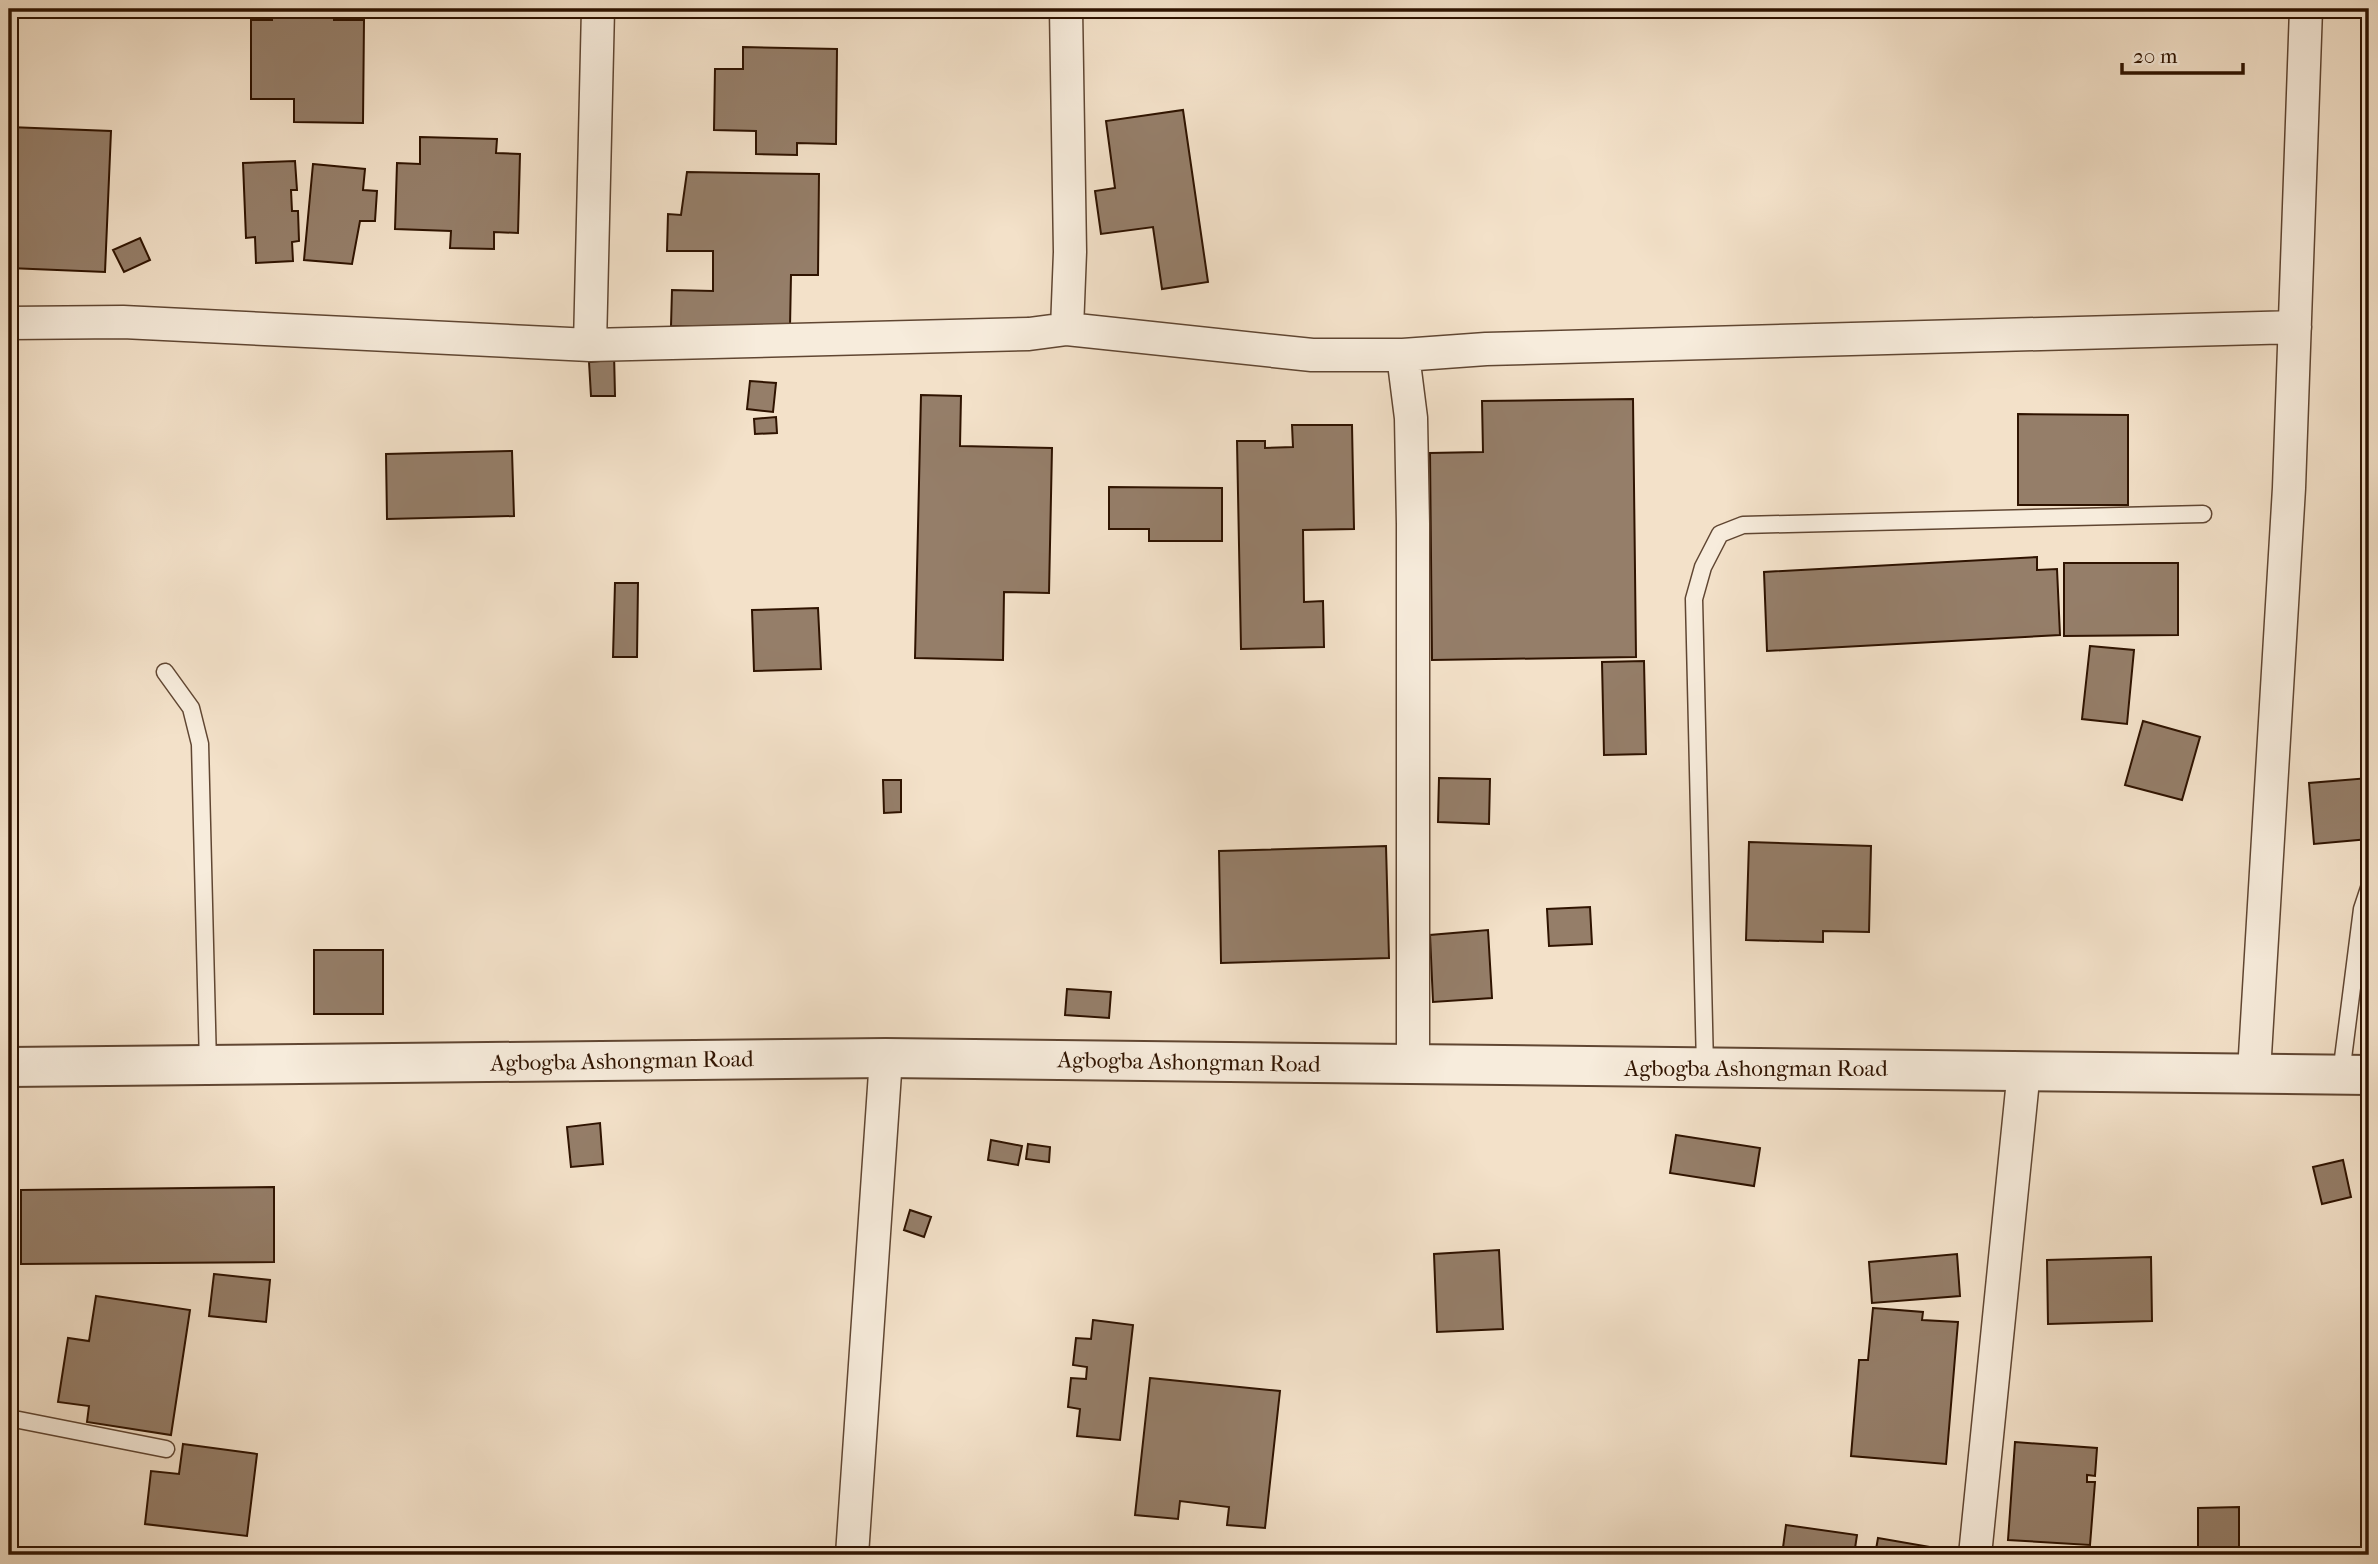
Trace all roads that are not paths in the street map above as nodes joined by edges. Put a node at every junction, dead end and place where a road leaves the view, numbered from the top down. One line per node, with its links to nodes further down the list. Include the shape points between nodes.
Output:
1 (598, 9): 7 (street)
2 (1066, 9): 6 (street)
3 (2306, 9): 5 (street)
4 (9, 323): 7 (street, via 123,322)
5 (2295, 327): 8 (street); 18 (street)
6 (1067, 329): 7 (street, via 1029,334); 8 (street, via 1312,355)
7 (590, 345)
8 (1403, 355): 14 (street, via 1411,418 1413,524)
9 (2203, 514): 15 (lane, via 1743,526 1720,534 1703,567 1694,599)
10 (165, 672): 13 (lane, via 191,708 200,744)
11 (2369, 888): 19 (lane, via 2362,909)
12 (886, 1058): 13 (street, Agbogba Ashongman Road); 14 (street, Agbogba Ashongman Road); 22 (street)
13 (208, 1065): 16 (street, Agbogba Ashongman Road)
14 (1413, 1066): 15 (street, Agbogba Ashongman Road)
15 (1705, 1067): 17 (street, Agbogba Ashongman Road)
16 (9, 1068)
17 (2024, 1070): 18 (street, Agbogba Ashongman Road); 23 (street)
18 (2255, 1072): 19 (street, Agbogba Ashongman Road)
19 (2355, 1075)
20 (9, 1418): 21 (lane)
21 (166, 1449)
22 (852, 1555)
23 (1975, 1555)

